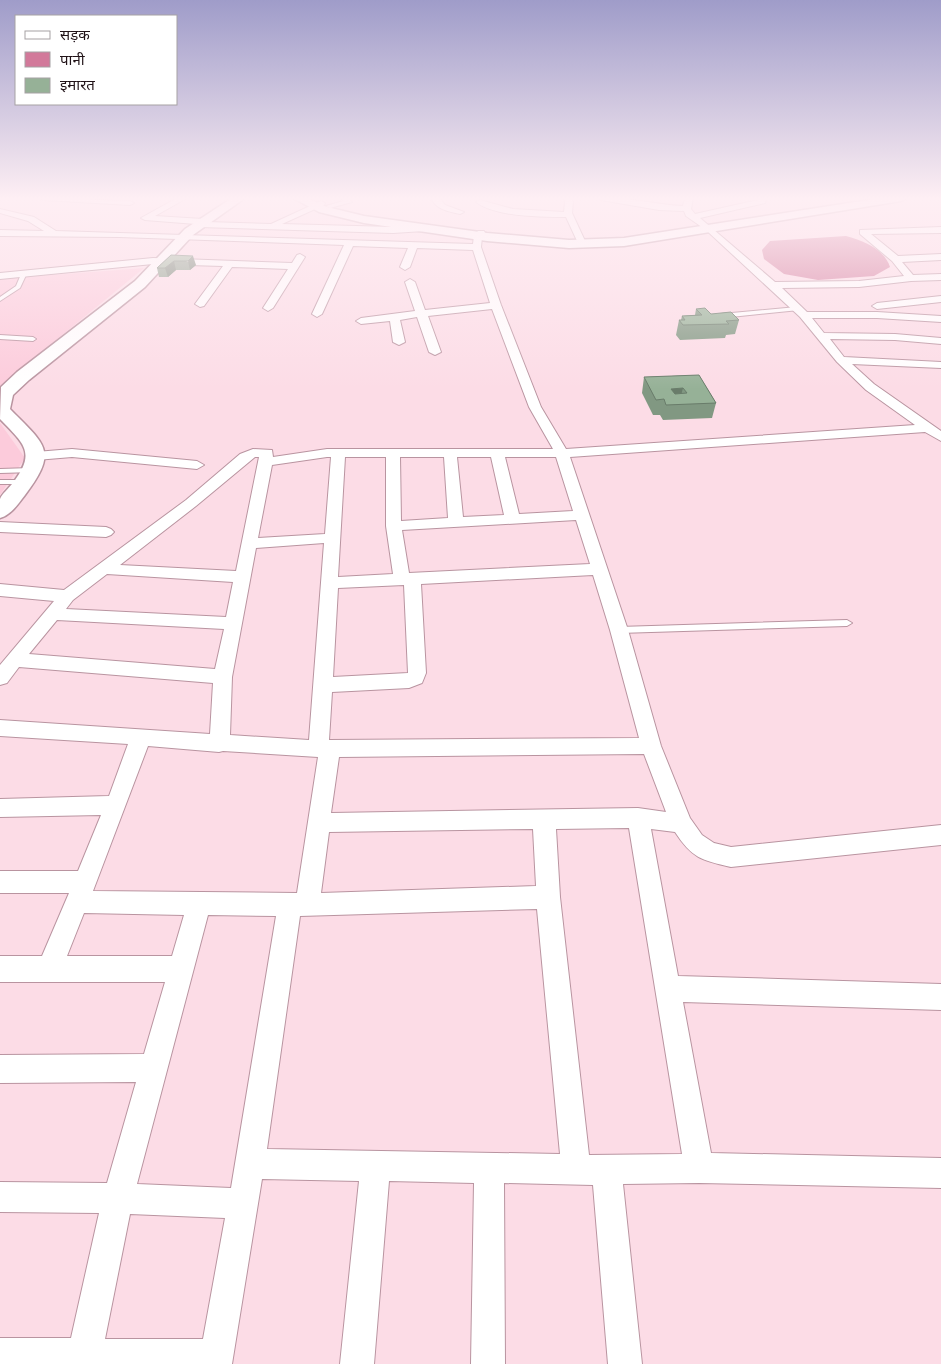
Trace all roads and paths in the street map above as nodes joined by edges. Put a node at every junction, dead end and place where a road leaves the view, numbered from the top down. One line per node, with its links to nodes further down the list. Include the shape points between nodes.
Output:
1 (162, 261): 43 (street, via 140,284 5,392 0,403)
2 (155, 262): 15 (street)
3 (177, 262): 12 (street)
4 (238, 262): 12 (street)
5 (286, 262): 13 (street)
6 (297, 262): 13 (street)
7 (340, 262): 30 (street)
8 (407, 262): 14 (street)
9 (485, 262): 26 (street)
10 (746, 262): 21 (street)
11 (898, 262): 18 (street)
12 (229, 264): 25 (street)
13 (294, 266): 27 (street)
14 (405, 267)
15 (24, 274): 16 (street); 23 (lane, via 18,288)
16 (0, 276)
17 (941, 277): 19 (street)
18 (911, 278): 19 (street); 24 (street)
19 (928, 278): 22 (street)
20 (410, 282): 29 (street)
21 (773, 285): 24 (street); 28 (street)
22 (940, 292): 24 (street)
23 (0, 299)
24 (868, 299): 28 (street); 33 (street)
25 (200, 304)
26 (496, 305): 29 (street); 49 (street, via 535,407)
27 (268, 308)
28 (800, 312): 32 (lane); 35 (street)
29 (421, 313): 31 (street); 40 (street)
30 (317, 314)
31 (394, 316): 34 (street); 39 (street)
32 (718, 316)
33 (941, 319)
34 (361, 321)
35 (820, 336): 38 (street); 41 (street)
36 (0, 337): 37 (lane)
37 (33, 339)
38 (941, 341)
39 (399, 342)
40 (435, 352)
41 (841, 360): 42 (street); 44 (street, via 870,387)
42 (941, 365)
43 (2, 414): 53 (street, via 32,445)
44 (926, 428): 45 (street); 49 (street)
45 (941, 438)
46 (338, 453): 47 (street); 51 (street); 63 (street)
47 (393, 453): 48 (street); 60 (street)
48 (450, 453): 50 (street); 59 (street)
49 (562, 453): 50 (street); 57 (street)
50 (497, 454): 58 (street)
51 (264, 462): 64 (street); 65 (street, via 267,453 253,453 246,457 191,504)
52 (197, 465): 53 (street, via 72,453)
53 (30, 469): 54 (lane); 55 (lane); 56 (street)
54 (0, 471)
55 (0, 482)
56 (0, 512)
57 (581, 515): 58 (street); 66 (street)
58 (512, 518): 59 (street)
59 (456, 522): 60 (street)
60 (394, 526): 68 (street)
61 (0, 527): 62 (street)
62 (106, 532)
63 (331, 538): 64 (street); 69 (street)
64 (250, 544): 67 (street)
65 (105, 569): 67 (street); 71 (street)
66 (598, 569): 68 (street); 75 (street)
67 (242, 578): 73 (street)
68 (407, 579): 69 (street); 78 (street, via 415,678 409,681)
69 (329, 583): 78 (street)
70 (0, 590): 71 (street)
71 (67, 596): 72 (street)
72 (53, 614): 73 (street); 76 (street)
73 (233, 623): 77 (street)
74 (847, 623): 75 (lane)
75 (619, 630): 82 (street)
76 (6, 670): 77 (street)
77 (223, 677): 81 (street)
78 (324, 685): 83 (street)
79 (0, 728): 80 (street)
80 (141, 737): 81 (street); 84 (street)
81 (219, 744): 83 (street)
82 (652, 746): 83 (street); 89 (street)
83 (324, 749): 88 (street)
84 (116, 805): 85 (street); 92 (street)
85 (0, 808)
86 (638, 818): 87 (street); 89 (street); 99 (street)
87 (544, 819): 88 (street); 93 (street)
88 (318, 823): 95 (street)
89 (681, 823): 90 (street, via 694,842 710,852 730,857)
90 (941, 835)
91 (0, 882): 92 (street)
92 (81, 892): 94 (street); 96 (street)
93 (548, 897): 95 (street); 107 (street)
94 (199, 904): 95 (street); 98 (street)
95 (298, 905): 103 (street)
96 (50, 968): 97 (street); 98 (street)
97 (0, 969)
98 (181, 969): 101 (street)
99 (670, 989): 100 (street); 106 (street)
100 (941, 997)
101 (154, 1068): 102 (street); 111 (street)
102 (0, 1069)
103 (250, 1164): 104 (street); 112 (street)
104 (375, 1166): 105 (street); 116 (street)
105 (489, 1168): 107 (street); 117 (street)
106 (699, 1168): 108 (street); 109 (street)
107 (576, 1169): 108 (street)
108 (607, 1170): 118 (street)
109 (941, 1173)
110 (0, 1197): 111 (street)
111 (118, 1198): 112 (street); 114 (street)
112 (243, 1204): 115 (street)
113 (0, 1354): 114 (street)
114 (84, 1356): 115 (street)
115 (216, 1360)
116 (357, 1364)
117 (488, 1364)
118 (626, 1364)

